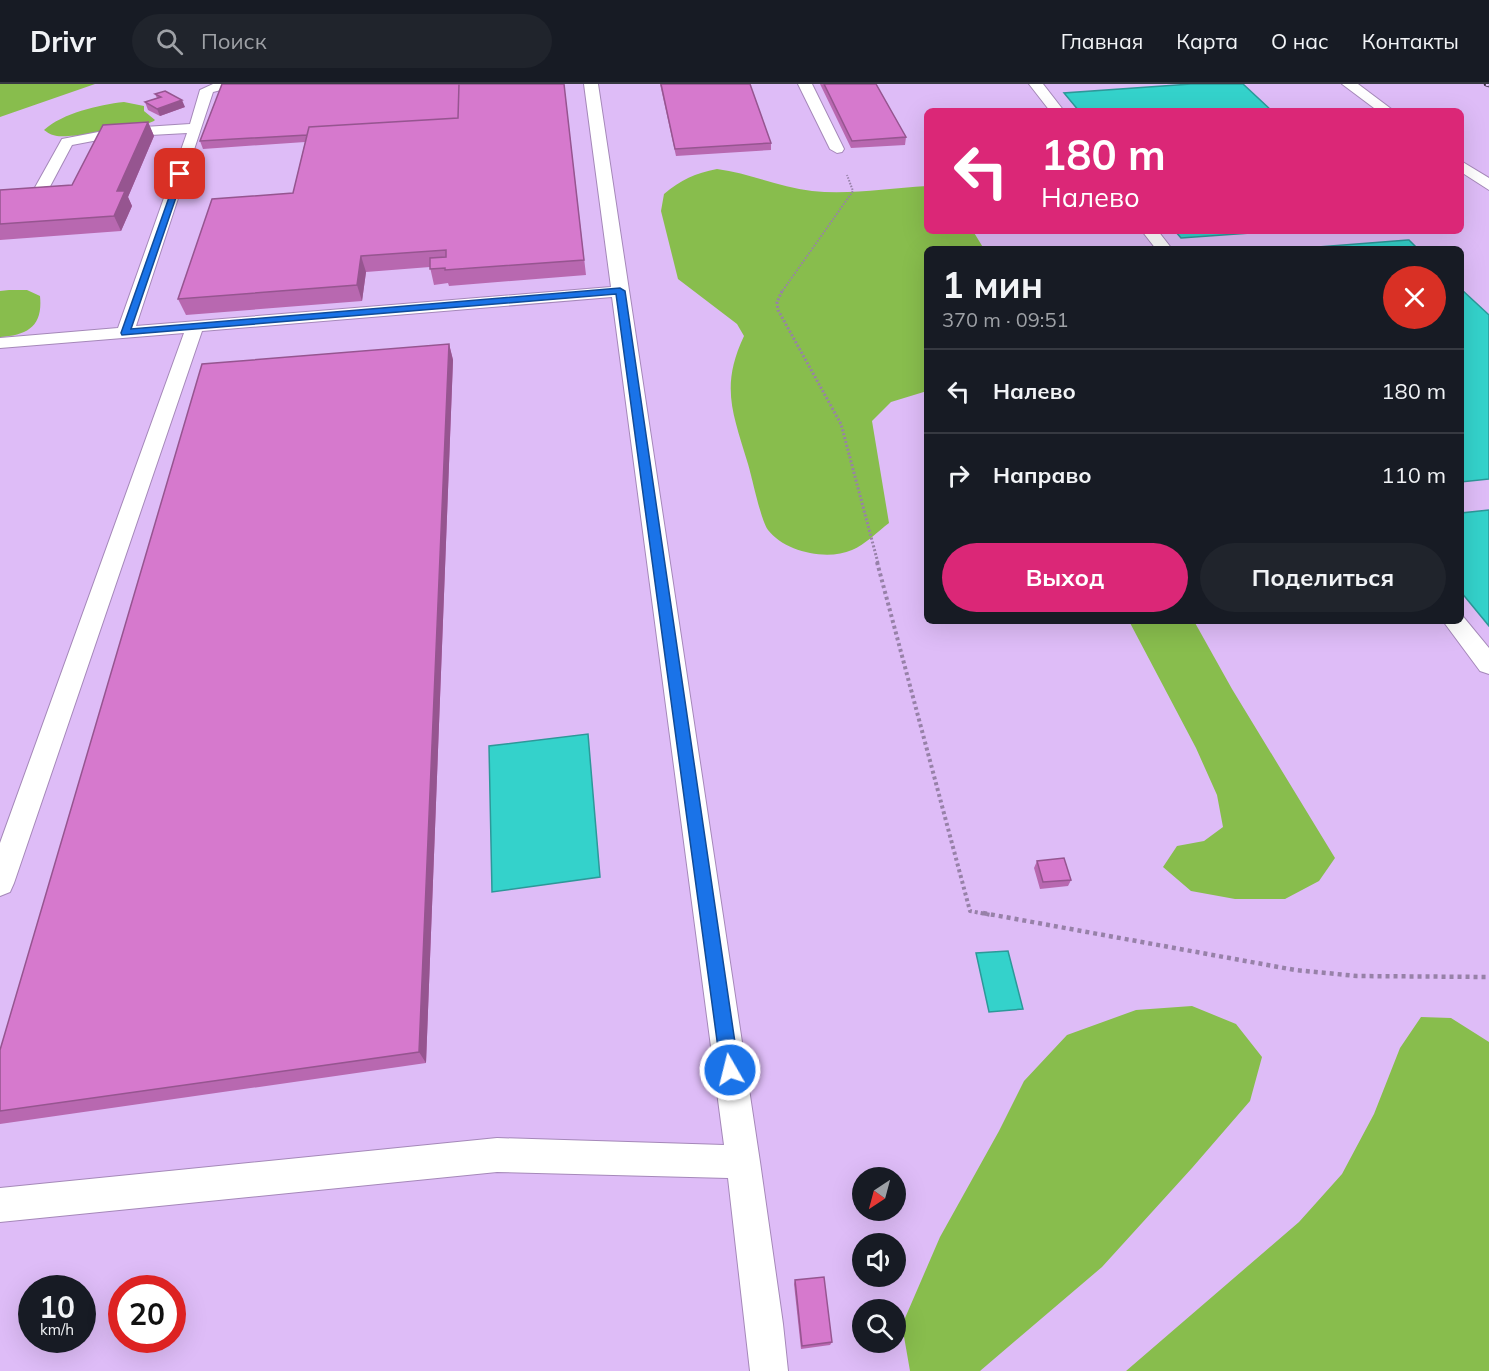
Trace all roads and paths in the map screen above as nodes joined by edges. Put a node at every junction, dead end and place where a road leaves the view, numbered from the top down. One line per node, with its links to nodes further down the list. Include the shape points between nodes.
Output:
1 (228, 84): 8 (lane, via 207,90)
2 (591, 84): 15 (lane)
3 (805, 84): 9 (lane)
4 (1036, 84): 6 (lane)
5 (1349, 84): 7 (lane)
6 (1055, 108)
7 (1383, 108)
8 (196, 128): 12 (lane, via 114,133 67,142); 17 (lane)
9 (837, 149): 22 (path, via 853,191 783,289 778,310 841,424 970,911 1295,970 1357,976)
10 (1464, 167): 11 (lane)
11 (1489, 185)
12 (40, 191)
13 (1152, 234): 14 (lane)
14 (1162, 246)
15 (620, 291): 16 (lane); 23 (lane)
16 (195, 327): 17 (lane); 21 (lane)
17 (125, 333): 18 (lane)
18 (0, 343)
19 (1457, 624): 20 (lane)
20 (1489, 664)
21 (0, 883)
22 (1489, 977)
23 (743, 1162): 24 (lane, via 497,1155); 25 (lane)
24 (0, 1205)
25 (769, 1371)

